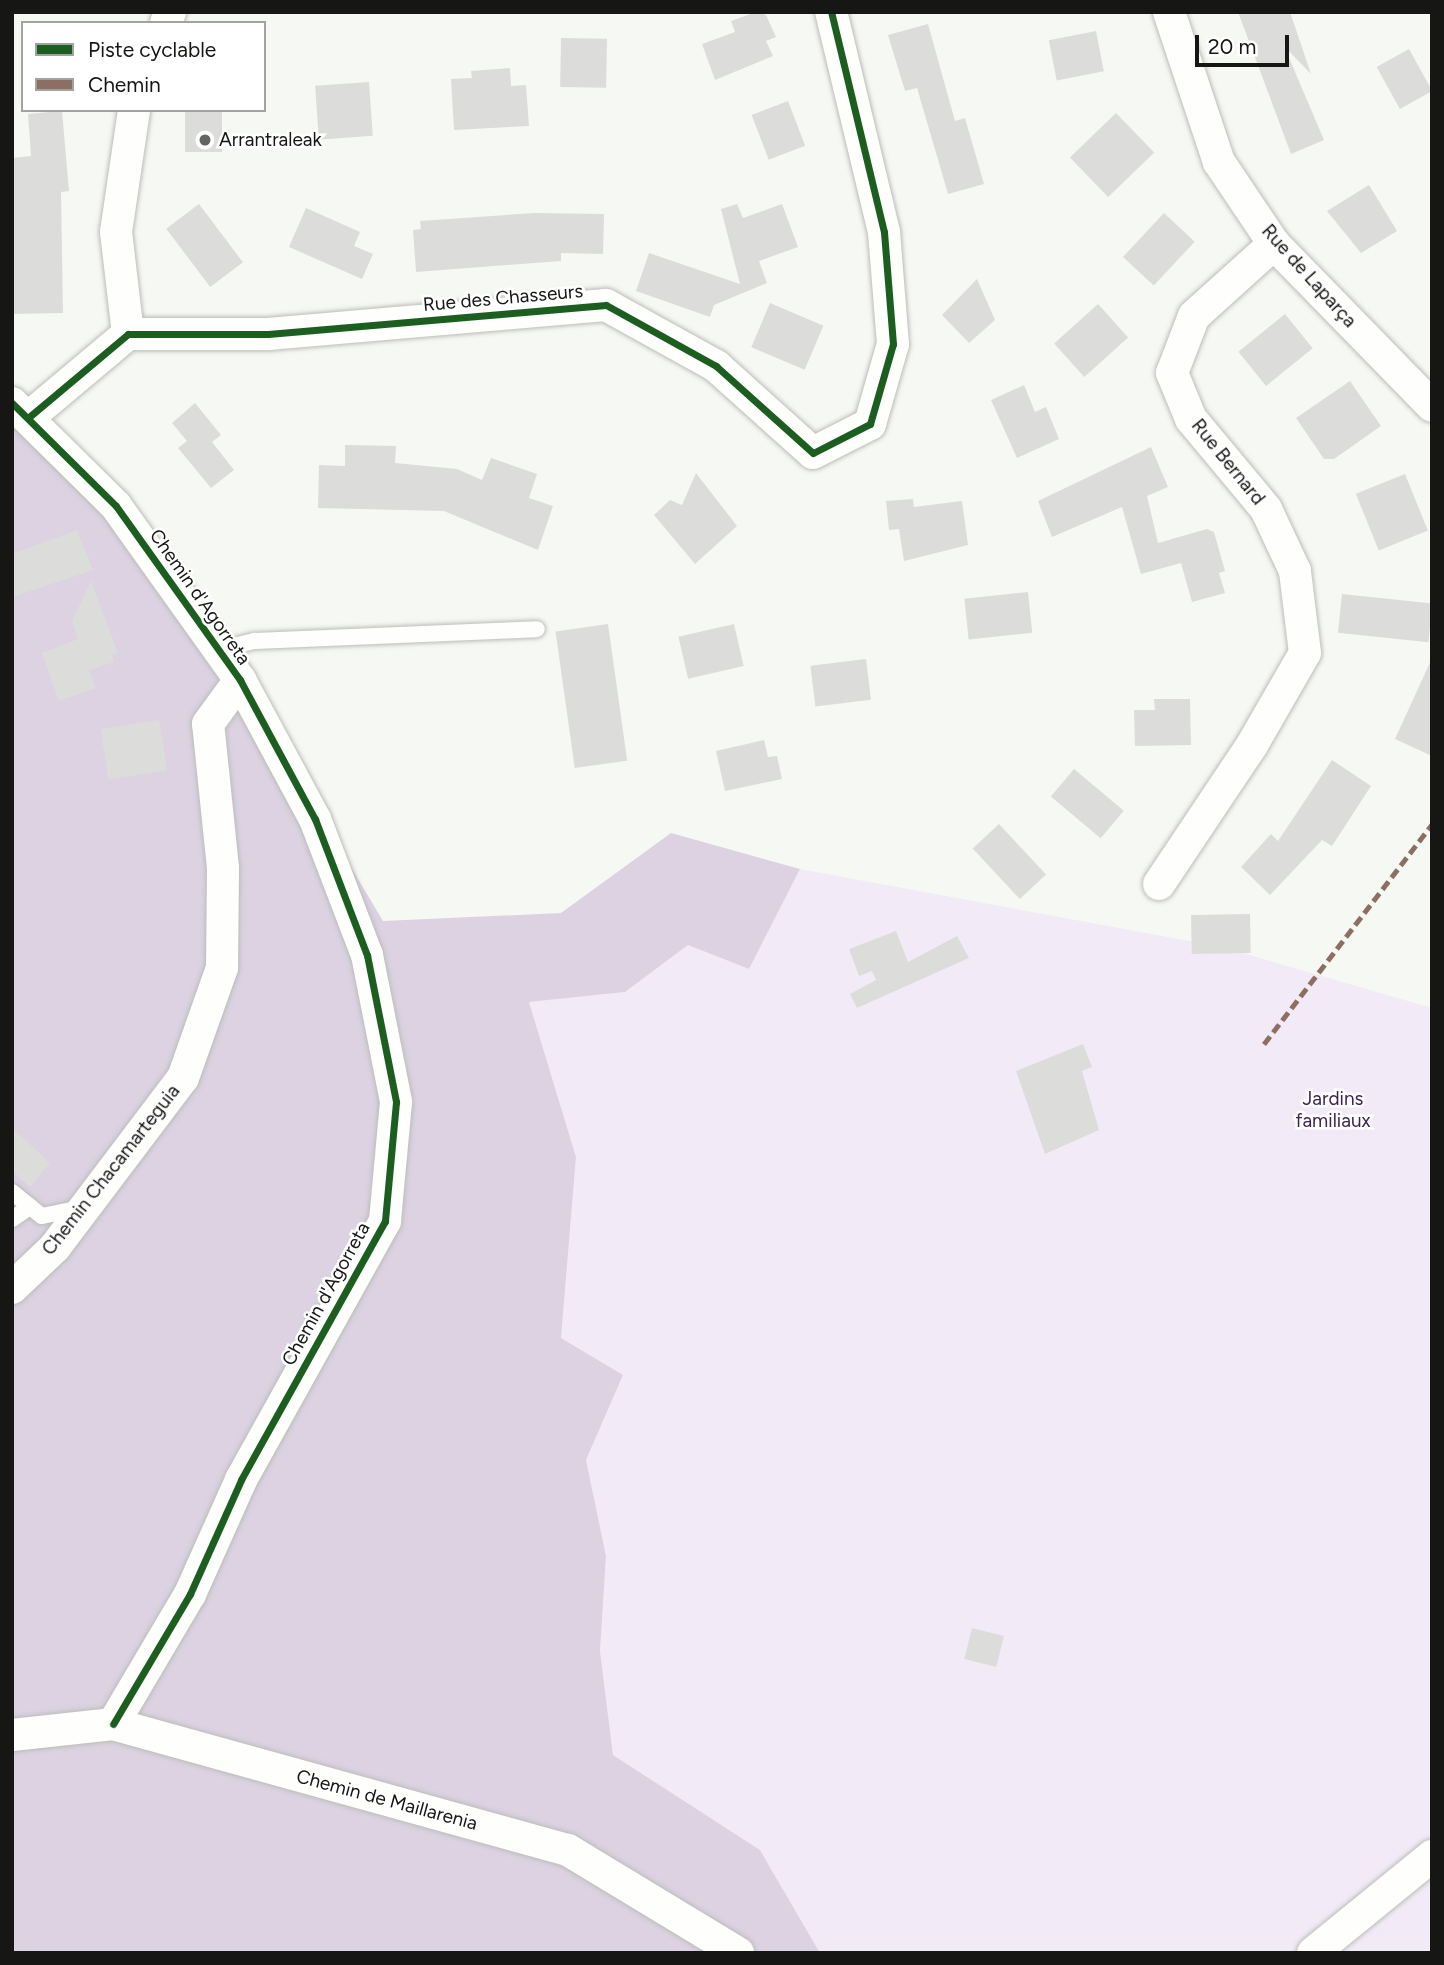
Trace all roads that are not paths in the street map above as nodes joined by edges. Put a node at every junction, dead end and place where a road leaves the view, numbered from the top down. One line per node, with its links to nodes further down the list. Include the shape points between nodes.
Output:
1 (831, 12): 5 (street, Rue des Chasseurs, via 884,232 893,344 870,424 813,453 716,366 606,305 268,334)
2 (1168, 12): 4 (street, Rue de Laparça, via 1219,162)
3 (134, 112): 5 (street, via 116,232)
4 (1274, 244): 6 (street, Rue de Laparça); 11 (street, Rue Bernard, via 1194,316 1172,373 1191,419 1266,509 1296,571 1305,653 1252,746)
5 (128, 334): 7 (street)
6 (1432, 405)
7 (21, 410): 9 (street, Chemin d'Agorreta, via 116,506)
8 (537, 629): 9 (lane, via 256,642)
9 (218, 650): 10 (street, Chemin d'Agorreta)
10 (240, 680): 14 (street, Chemin Chacamarteguia, via 208,724 223,868 222,968 183,1078); 17 (street, Chemin d'Agorreta, via 315,819 367,955 396,1102 385,1221 241,1480 190,1594)
11 (1159, 884)
12 (12, 1192): 13 (lane)
13 (30, 1207): 14 (lane, via 42,1216); 15 (lane)
14 (85, 1207): 16 (street, Chemin Chacamarteguia)
15 (12, 1219)
16 (12, 1288)
17 (113, 1724): 18 (street, Chemin de Maillarenia); 20 (street, Chemin de Maillarenia, via 568,1850)
18 (12, 1735)
19 (1432, 1856): 21 (street)
20 (738, 1953)
21 (1313, 1953)

